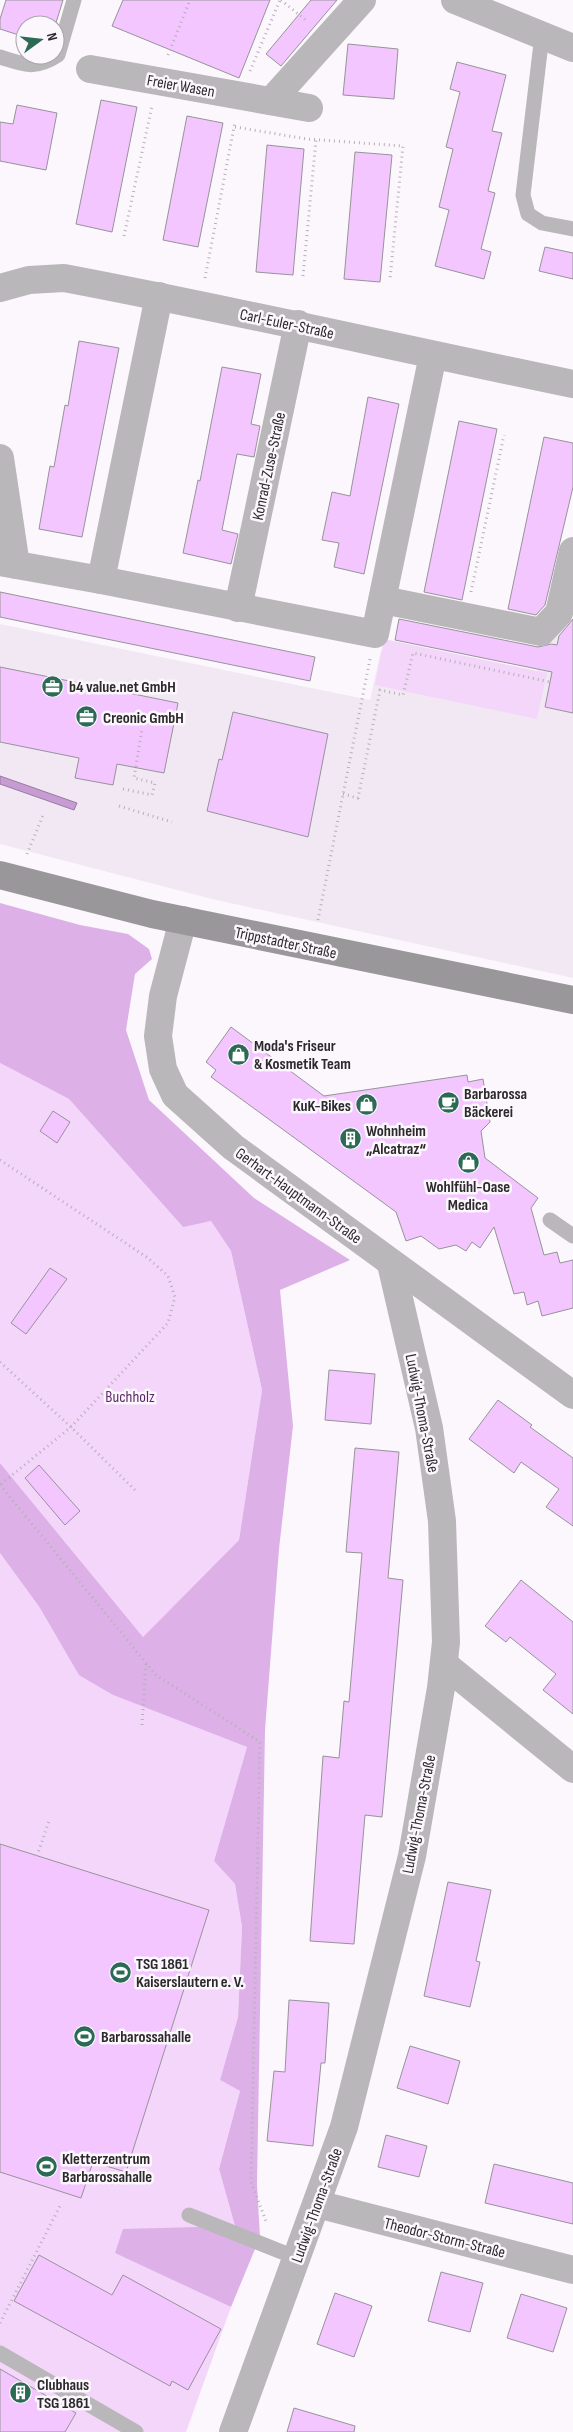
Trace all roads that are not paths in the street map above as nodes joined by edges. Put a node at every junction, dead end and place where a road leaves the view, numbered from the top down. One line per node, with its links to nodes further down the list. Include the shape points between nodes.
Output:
1 (74, 0): 6 (lane, via 58,55 44,64 23,64)
2 (362, 0): 8 (street)
3 (456, 0): 4 (street)
4 (542, 35): 5 (street); 10 (lane, via 523,195 528,214 542,223)
5 (573, 48)
6 (0, 57)
7 (90, 69): 8 (street, Freier Wasen)
8 (271, 101): 9 (street, Freier Wasen)
9 (309, 108)
10 (573, 230)
11 (0, 288): 12 (street, Carl-Euler-Straße, via 29,280 64,278)
12 (159, 296): 13 (street, Carl-Euler-Straße); 19 (street)
13 (298, 324): 14 (street, Carl-Euler-Straße); 21 (street, Konrad-Zuse-Straße)
14 (433, 355): 15 (street, Carl-Euler-Straße); 20 (street)
15 (573, 384)
16 (0, 458): 18 (street)
17 (573, 551): 20 (street, via 559,613 541,632)
18 (8, 563): 19 (street)
19 (101, 580): 21 (street)
20 (383, 600): 21 (street, via 375,634)
21 (238, 608)
22 (0, 875): 23 (main road, Trippstadter Straße)
23 (183, 920): 24 (main road, Trippstadter Straße); 27 (street, Gerhart-Hauptmann-Straße, via 163,996 158,1036 163,1069 175,1095 233,1148)
24 (573, 1000)
25 (550, 1220): 26 (lane)
26 (573, 1236)
27 (392, 1264): 28 (street, Gerhart-Hauptmann-Straße); 29 (street, Ludwig-Thoma-Straße, via 429,1428 442,1521)
28 (573, 1395)
29 (444, 1664): 30 (street); 31 (street, Ludwig-Thoma-Straße, via 412,1856 344,2127)
30 (573, 1769)
31 (317, 2204): 33 (street, Ludwig-Thoma-Straße); 34 (street, Theodor-Storm-Straße)
32 (189, 2215): 33 (lane)
33 (297, 2258): 37 (street, Ludwig-Thoma-Straße)
34 (573, 2270)
35 (0, 2353): 36 (lane)
36 (136, 2432)
37 (233, 2432)

